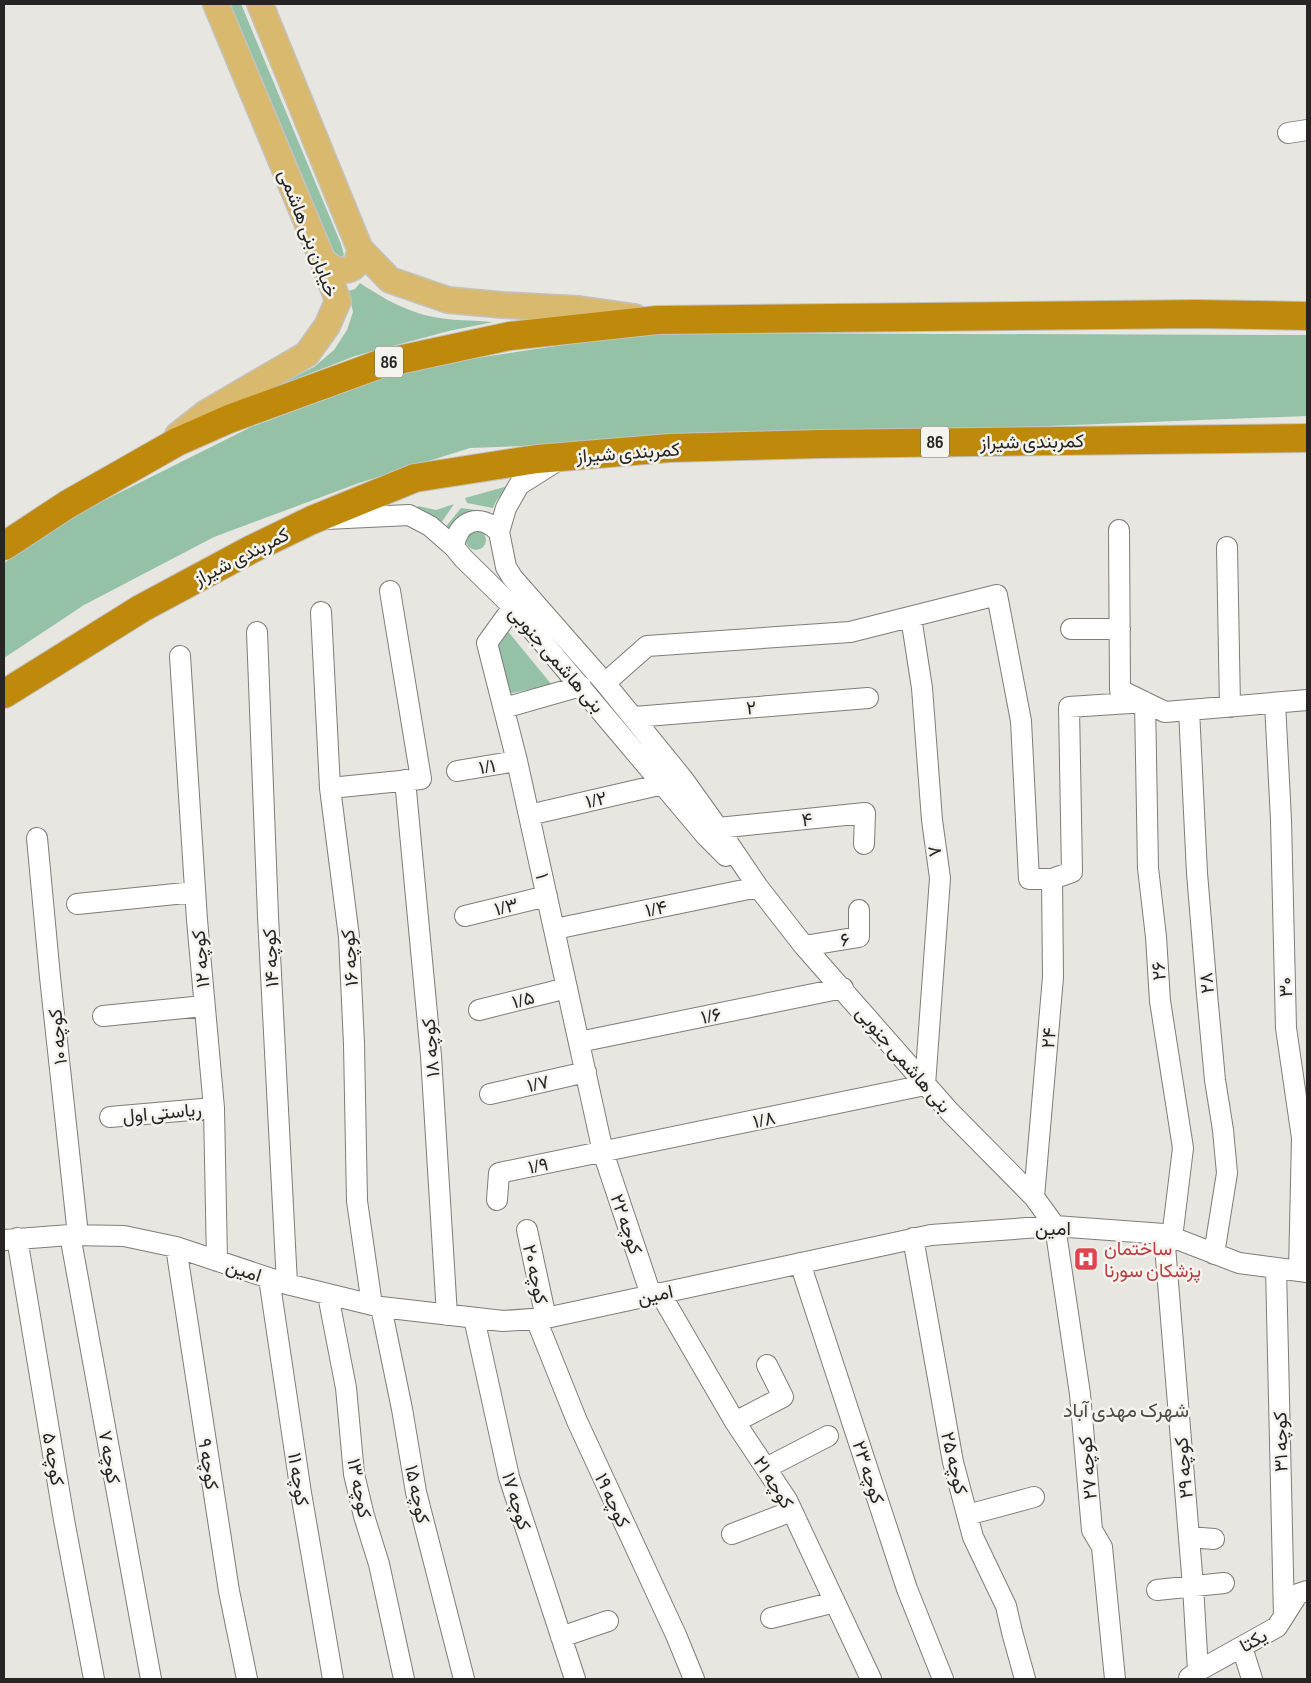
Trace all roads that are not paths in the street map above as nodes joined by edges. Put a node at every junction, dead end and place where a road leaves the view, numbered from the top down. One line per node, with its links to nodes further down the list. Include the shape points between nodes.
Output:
1 (216, 4): 4 (main road, خیابان بنی هاشمی)
2 (260, 4): 3 (main road, خیابان بنی هاشمی)
3 (360, 250): 4 (main road, via 357,264 350,270 337,271); 6 (main road, خیابان بنی هاشمی, via 390,280 448,300 579,309)
4 (323, 261): 9 (main road, خیابان بنی هاشمی, via 338,300 328,326 307,354 206,414)
5 (1307, 316): 6 (highway, 86, via 1196,314)
6 (657, 320): 9 (highway, 86, via 510,336 380,364 229,419 177,442)
7 (1307, 438): 8 (highway, کمربندی شیراز / 86, via 812,444 670,448)
8 (563, 457): 10 (highway, کمربندی شیراز / 86, via 415,478); 12 (street, بنی هاشمی جنوبی, via 519,485 506,508)
9 (138, 465): 13 (highway, 86, via 68,504)
10 (312, 520): 14 (street, بنی هاشمی جنوبی, via 408,515 430,526); 26 (highway, کمربندی شیراز / 86, via 142,608)
11 (1119, 530): 21 (street)
12 (499, 532): 14 (street, via 485,521 466,524 459,531); 24 (street, بنی هاشمی جنوبی, via 506,567 512,577)
13 (4, 546)
14 (454, 547): 17 (street, بنی هاشمی جنوبی)
15 (1227, 547): 31 (street)
16 (390, 592): 37 (street, via 421,779)
17 (513, 607): 25 (street, بنی هاشمی جنوبی); 32 (street, ۱, via 488,643)
18 (321, 612): 39 (street, کوچه ۱۶)
19 (912, 617): 24 (street, via 850,632 647,646); 44 (street, via 997,595 1021,721 1029,879); 60 (street, ۸, via 940,878)
20 (1071, 629): 21 (street)
21 (1120, 629): 29 (street, via 1120,690)
22 (257, 632): 79 (street, کوچه ۱۴)
23 (180, 656): 46 (street, کوچه ۱۲)
24 (605, 683): 34 (street, بنی هاشمی جنوبی)
25 (581, 686): 32 (street); 38 (street, بنی هاشمی جنوبی)
26 (4, 694)
27 (868, 698): 34 (street, ۲)
28 (1307, 700): 30 (street)
29 (1145, 702): 33 (street, via 1165,712); 44 (street, via 1069,707 1072,872); 70 (street, ۲۶, via 1148,868 1160,1000 1183,1148)
30 (1275, 703): 31 (street); 78 (street, ۳۰, via 1286,1028 1302,1138)
31 (1230, 707): 33 (street)
32 (504, 708): 35 (street, ۱)
33 (1189, 710): 74 (street, ۲۸, via 1197,873 1215,1080 1227,1172)
34 (634, 718): 41 (street, بنی هاشمی جنوبی)
35 (517, 761): 36 (street, ۱/۱); 40 (street, ۱)
36 (457, 771)
37 (405, 780): 39 (street); 83 (street, کوچه ۱۸, via 432,1056)
38 (663, 784): 40 (street, ۱/۲); 45 (street, بنی هاشمی جنوبی, via 706,836)
39 (330, 788): 82 (street, کوچه ۱۶, via 349,936 357,1201)
40 (530, 815): 47 (street, ۱)
41 (718, 828): 43 (street, ۴, via 865,813); 45 (street, بنی هاشمی جنوبی)
42 (37, 838): 69 (street, کوچه ۱۰)
43 (864, 844)
44 (1052, 880): 65 (street, ۲۴, via 1053,977)
45 (758, 887): 51 (street, ۱/۴); 52 (street, بنی هاشمی جنوبی)
46 (195, 892): 48 (street); 55 (street, کوچه ۱۲)
47 (547, 896): 50 (street, ۱/۳); 51 (street, ۱)
48 (77, 904)
49 (858, 910): 52 (street, ۶, via 859,937)
50 (465, 916)
51 (554, 929): 53 (street, ۱)
52 (804, 946): 54 (street, بنی هاشمی جنوبی)
53 (567, 988): 56 (street, ۱/۵); 58 (street, ۱)
54 (843, 988): 58 (street, ۱/۶); 60 (street, بنی هاشمی جنوبی)
55 (204, 1006): 57 (street); 62 (street, کوچه ۱۲)
56 (479, 1010)
57 (103, 1016)
58 (579, 1042): 59 (street, ۱)
59 (586, 1072): 61 (street, ۱/۷); 64 (street, ۱)
60 (925, 1085): 64 (street, ۱/۸); 65 (street, بنی هاشمی جنوبی)
61 (490, 1094)
62 (214, 1108): 63 (street, ریاستی اول); 75 (street, کوچه ۱۲)
63 (110, 1117)
64 (603, 1152): 66 (street, ۱/۹, via 499,1173); 80 (street, کوچه ۲۲)
65 (1034, 1197): 67 (street, بنی هاشمی جنوبی)
66 (497, 1200)
67 (1055, 1226): 70 (street, امین); 71 (street, امین); 118 (street, کوچه ۲۷, via 1080,1394 1092,1530 1102,1547)
68 (527, 1230): 85 (street, کوچه ۲۰)
69 (74, 1235): 72 (street, امین); 73 (street, امین, via 124,1236); 108 (street, کوچه ۷)
70 (1168, 1236): 74 (street, امین); 94 (street, کوچه ۲۹)
71 (914, 1238): 76 (street, امین); 92 (street, کوچه ۲۵, via 952,1462)
72 (10, 1239): 107 (street, کوچه ۵)
73 (176, 1247): 75 (street, امین); 109 (street, کوچه ۹, via 229,1591)
74 (1214, 1254): 77 (street, امین, via 1239,1263)
75 (217, 1261): 79 (street, امین)
76 (800, 1263): 80 (street, امین); 116 (street, کوچه ۲۳, via 907,1589)
77 (1276, 1268): 78 (street, امین); 101 (street, کوچه ۳۱)
78 (1303, 1271)
79 (278, 1281): 81 (street, امین); 110 (street, کوچه ۱۱, via 301,1494)
80 (656, 1294): 85 (street, امین); 87 (street, کوچه ۲۱)
81 (328, 1295): 82 (street, امین); 111 (street, کوچه ۱۳, via 346,1388 354,1474 379,1564)
82 (376, 1306): 83 (street, امین); 112 (street, کوچه ۱۵, via 402,1409 416,1492)
83 (447, 1315): 84 (street, امین)
84 (474, 1318): 85 (street, امین, via 503,1321); 104 (street, کوچه ۱۷, via 509,1477)
85 (541, 1319): 114 (street, کوچه ۱۹, via 577,1421)
86 (767, 1365): 87 (street, via 784,1396)
87 (735, 1422): 89 (street, کوچه ۲۱)
88 (828, 1436): 89 (street)
89 (766, 1468): 91 (street, کوچه ۲۱)
90 (1034, 1497): 92 (street)
91 (792, 1511): 93 (street); 100 (street, کوچه ۲۱)
92 (967, 1515): 117 (street, کوچه ۲۵, via 1006,1606)
93 (732, 1534)
94 (1189, 1537): 95 (street); 97 (street, کوچه ۲۹)
95 (1214, 1539)
96 (1224, 1583): 97 (street)
97 (1193, 1586): 98 (street); 106 (street, کوچه ۲۹)
98 (1157, 1590)
99 (1307, 1591): 101 (street, یکتا, via 1298,1594)
100 (835, 1602): 102 (street); 115 (street, کوچه ۲۱)
101 (1284, 1616): 105 (street, یکتا, via 1277,1627)
102 (771, 1618)
103 (608, 1621): 104 (street)
104 (561, 1637): 113 (street, کوچه ۱۷)
105 (1242, 1647): 106 (street, یکتا); 119 (street)
106 (1193, 1675)
107 (94, 1679)
108 (151, 1679)
109 (247, 1679)
110 (333, 1679)
111 (404, 1679)
112 (464, 1679)
113 (575, 1679)
114 (694, 1679)
115 (871, 1679)
116 (944, 1679)
117 (1025, 1679)
118 (1115, 1679)
119 (1252, 1679)

